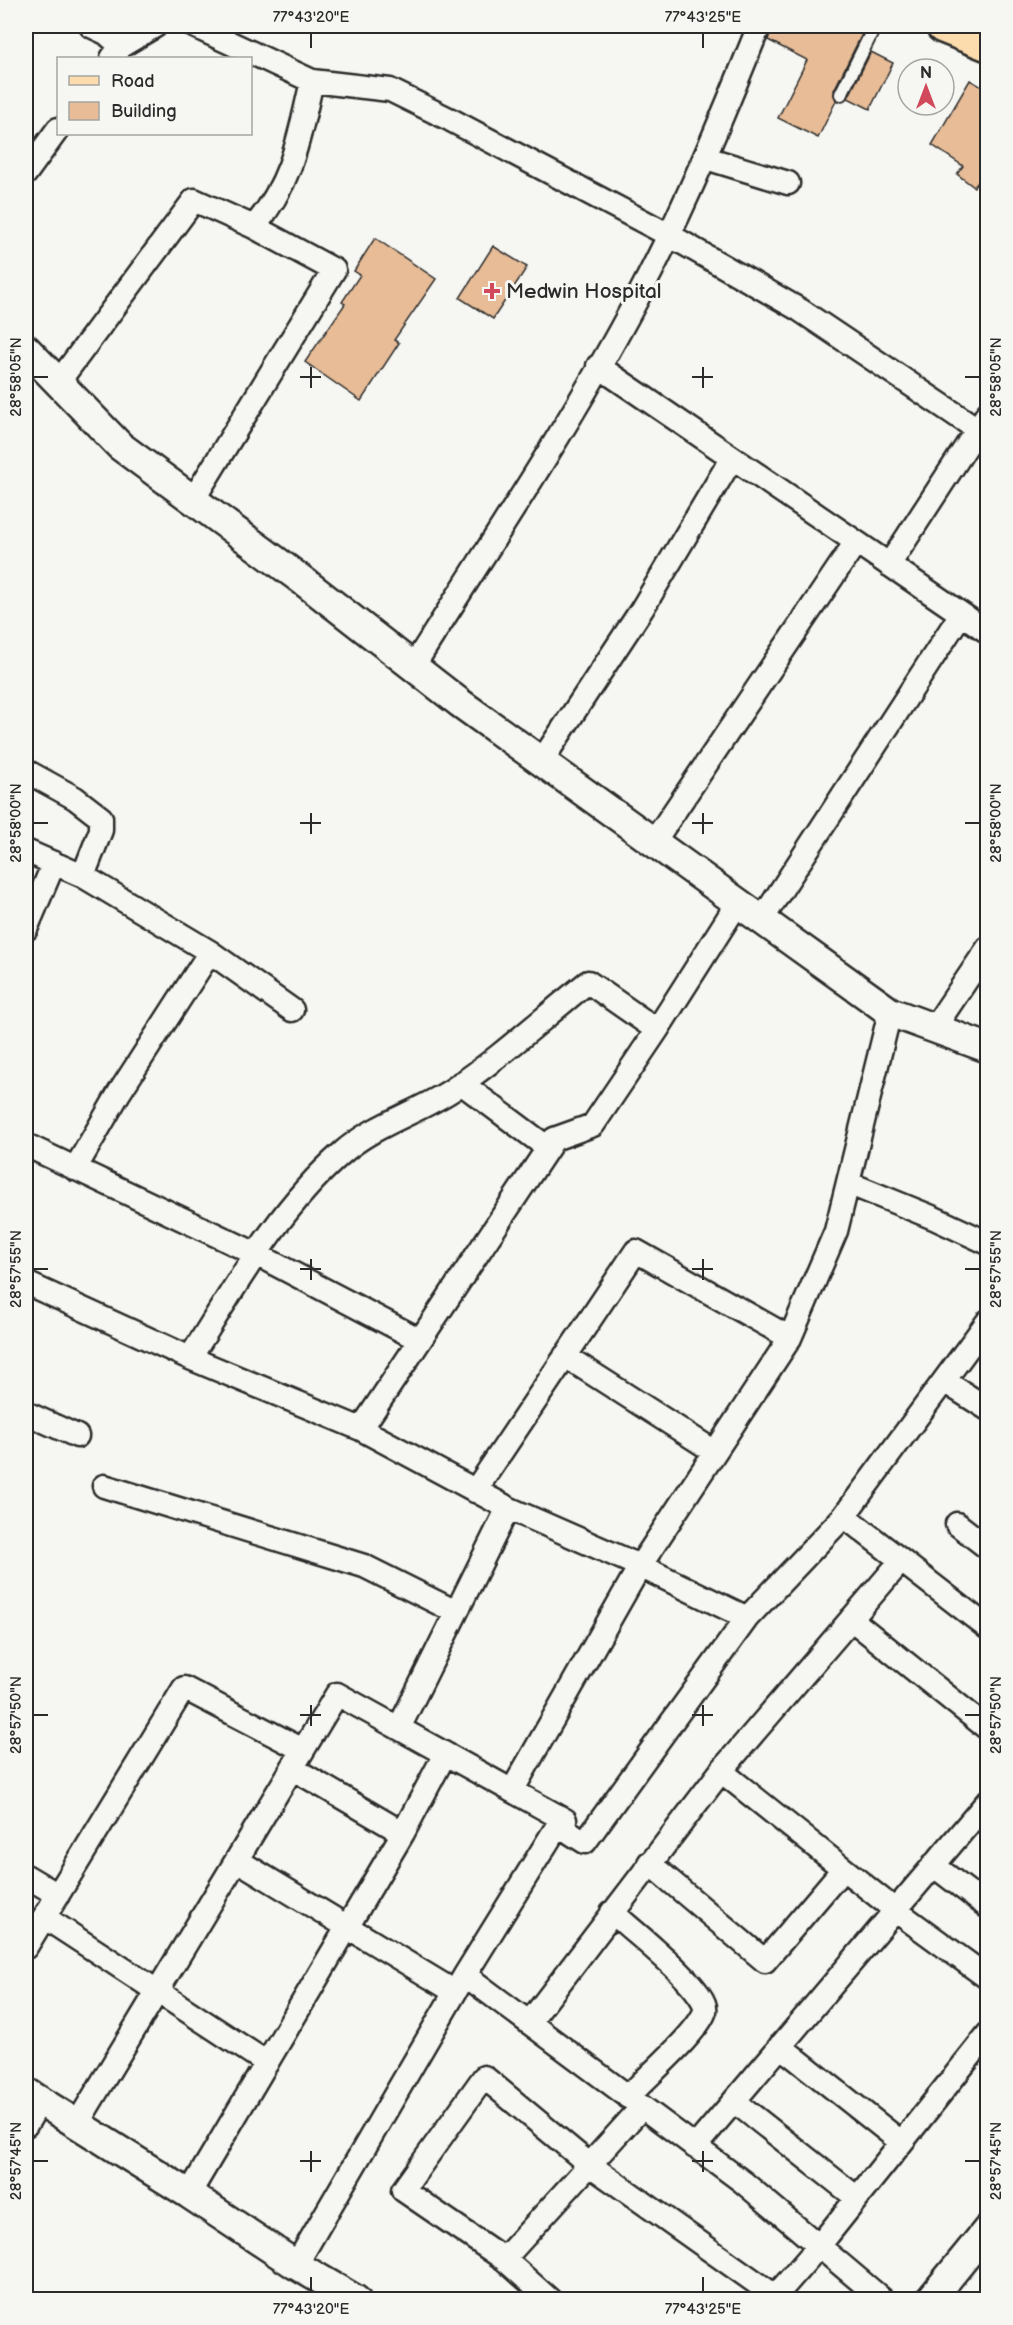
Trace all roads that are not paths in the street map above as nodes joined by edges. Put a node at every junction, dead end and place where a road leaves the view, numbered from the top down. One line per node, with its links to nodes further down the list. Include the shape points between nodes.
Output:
1 (91, 26): 8 (street, via 106,33)
2 (155, 26): 8 (street)
3 (194, 26): 9 (street)
4 (759, 26): 12 (street)
5 (875, 26): 10 (lane)
6 (943, 26): 7 (main road)
7 (987, 44)
8 (116, 52)
9 (312, 81): 15 (street, via 294,163 269,209); 16 (street, via 390,90)
10 (841, 94)
11 (57, 130): 13 (street)
12 (706, 158): 14 (street); 16 (street)
13 (26, 173)
14 (788, 183)
15 (254, 227): 19 (street, via 194,200); 22 (street, via 334,270)
16 (669, 234): 18 (street); 20 (street)
17 (26, 349): 19 (street)
18 (598, 366): 21 (street); 27 (street)
19 (57, 384): 22 (street, via 120,446)
20 (982, 421): 24 (street)
21 (732, 458): 23 (street); 28 (street, via 642,609)
22 (193, 500): 27 (street)
23 (856, 543): 24 (street); 30 (street)
24 (889, 565): 25 (street)
25 (961, 614): 26 (street); 35 (street)
26 (987, 632)
27 (413, 667): 28 (street)
28 (542, 762): 30 (street)
29 (26, 771): 33 (street, via 75,798 101,818 101,830)
30 (653, 843): 34 (street)
31 (26, 851): 32 (street)
32 (54, 863): 33 (street); 36 (street)
33 (83, 876): 38 (street)
34 (737, 904): 35 (street); 42 (street)
35 (761, 921): 40 (street)
36 (26, 929)
37 (987, 948): 41 (street)
38 (210, 952): 39 (street); 47 (street)
39 (292, 1010)
40 (890, 1012): 41 (street); 48 (street)
41 (934, 1028): 43 (street)
42 (657, 1030): 44 (street, via 588,981); 46 (street, via 593,1125 554,1139)
43 (987, 1048)
44 (461, 1083): 46 (street); 50 (street, via 343,1152 300,1196)
45 (26, 1145): 47 (street)
46 (548, 1148): 54 (street)
47 (75, 1169): 50 (street)
48 (848, 1183): 49 (street); 53 (street, via 836,1231)
49 (987, 1243)
50 (256, 1254): 54 (street); 56 (street)
51 (26, 1283): 56 (street)
52 (987, 1321): 57 (street)
53 (790, 1338): 55 (street, via 636,1251); 62 (street)
54 (420, 1340): 60 (street)
55 (566, 1356): 62 (street); 64 (street)
56 (190, 1358): 60 (street)
57 (944, 1381): 58 (street); 66 (street)
58 (987, 1409)
59 (26, 1413): 61 (street)
60 (361, 1429): 64 (street)
61 (77, 1436)
62 (715, 1452): 70 (street)
63 (104, 1486): 71 (street, via 364,1566)
64 (475, 1491): 65 (street)
65 (508, 1508): 70 (street); 71 (street)
66 (844, 1516): 69 (street); 72 (street)
67 (957, 1524): 68 (street)
68 (987, 1548)
69 (901, 1561): 73 (street); 74 (street)
70 (640, 1566): 72 (street); 80 (street)
71 (456, 1612): 75 (street)
72 (747, 1618): 82 (street, via 585,1842)
73 (851, 1619): 76 (street); 79 (street)
74 (987, 1628)
75 (399, 1728): 77 (street); 78 (street, via 337,1694)
76 (987, 1729)
77 (445, 1754): 80 (street); 83 (street)
78 (298, 1759): 83 (street); 84 (street); 89 (street, via 184,1688)
79 (721, 1771): 85 (street); 87 (street)
80 (512, 1791): 82 (street, via 565,1820)
81 (987, 1801): 86 (street)
82 (558, 1826): 97 (street)
83 (402, 1833): 94 (street)
84 (237, 1860): 94 (street); 98 (street)
85 (649, 1863): 87 (street, via 765,1961); 92 (street)
86 (933, 1865): 90 (street); 91 (street)
87 (843, 1869): 91 (street)
88 (26, 1876): 89 (street)
89 (58, 1894): 93 (street)
90 (987, 1907)
91 (895, 1910): 96 (street); 101 (street)
92 (612, 1912): 99 (street); 105 (street, via 690,1982 705,2001 705,2010 693,2030)
93 (44, 1917): 95 (street); 98 (street)
94 (348, 1928): 97 (street); 102 (street)
95 (26, 1947)
96 (987, 1978)
97 (460, 1984): 99 (street); 116 (street)
98 (158, 1990): 102 (street); 106 (street)
99 (529, 2023): 105 (street)
100 (987, 2034): 108 (street)
101 (780, 2046): 104 (street); 108 (street)
102 (267, 2063): 111 (street)
103 (33, 2096): 106 (street); 107 (street)
104 (734, 2101): 109 (street); 112 (street)
105 (635, 2102): 109 (street); 110 (street)
106 (77, 2124): 111 (street)
107 (26, 2125)
108 (901, 2142): 112 (street)
109 (695, 2147): 114 (street)
110 (590, 2165): 115 (street); 115 (street, via 484,2077 403,2190); 118 (street)
111 (189, 2194): 116 (street)
112 (857, 2198): 114 (street)
113 (987, 2229): 121 (street)
114 (819, 2246): 118 (street); 120 (street)
115 (504, 2259): 119 (street)
116 (296, 2265): 117 (street)
117 (343, 2296)
118 (774, 2298)
119 (550, 2300)
120 (883, 2300)
121 (930, 2300)

